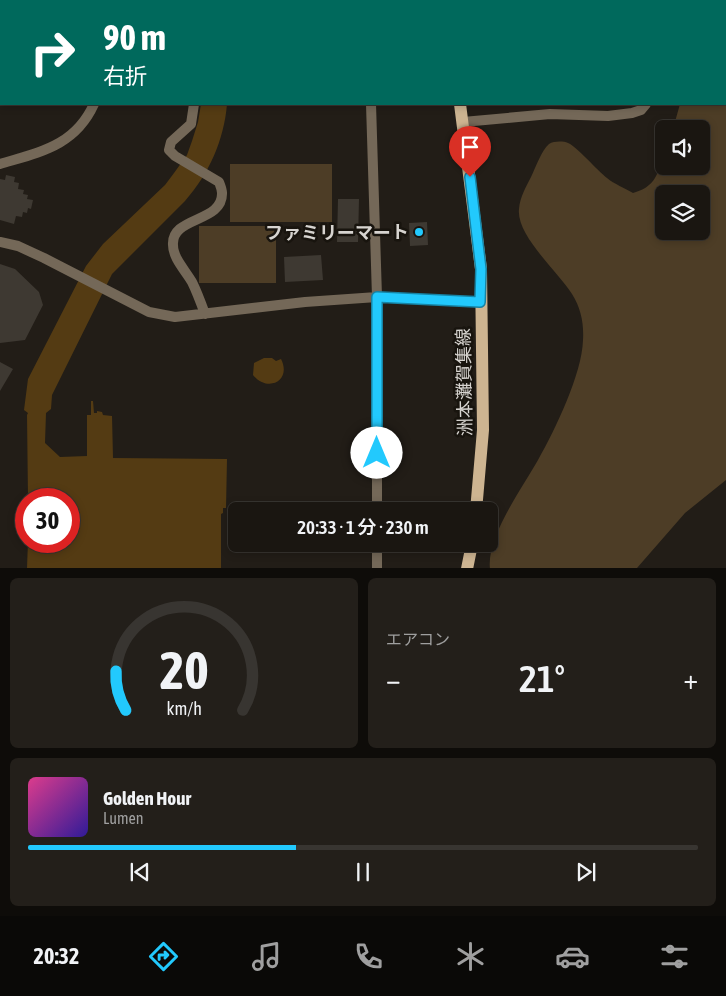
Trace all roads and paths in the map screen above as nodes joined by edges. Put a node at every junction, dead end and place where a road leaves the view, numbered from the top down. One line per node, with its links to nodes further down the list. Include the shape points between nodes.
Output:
1 (93, 105): 7 (street, via 68,138 42,152)
2 (194, 105): 11 (street, via 191,124 170,142 169,150 218,182 222,193 212,212 180,228 173,235 172,243)
3 (371, 105): 9 (street)
4 (460, 105): 6 (main road, 洲本灘賀集線)
5 (645, 105): 6 (street, via 632,114 550,114)
6 (463, 122): 10 (main road, 洲本灘賀集線, via 481,269)
7 (0, 164)
8 (0, 242): 11 (street, via 18,246 149,312 175,317)
9 (377, 297): 10 (street); 11 (street, via 279,304); 12 (street)
10 (480, 302): 13 (main road, 洲本灘賀集線, via 483,430)
11 (205, 314)
12 (377, 502)
13 (477, 502)
14 (377, 552): 16 (street)
15 (470, 552): 17 (main road)
16 (377, 568)
17 (467, 568)

